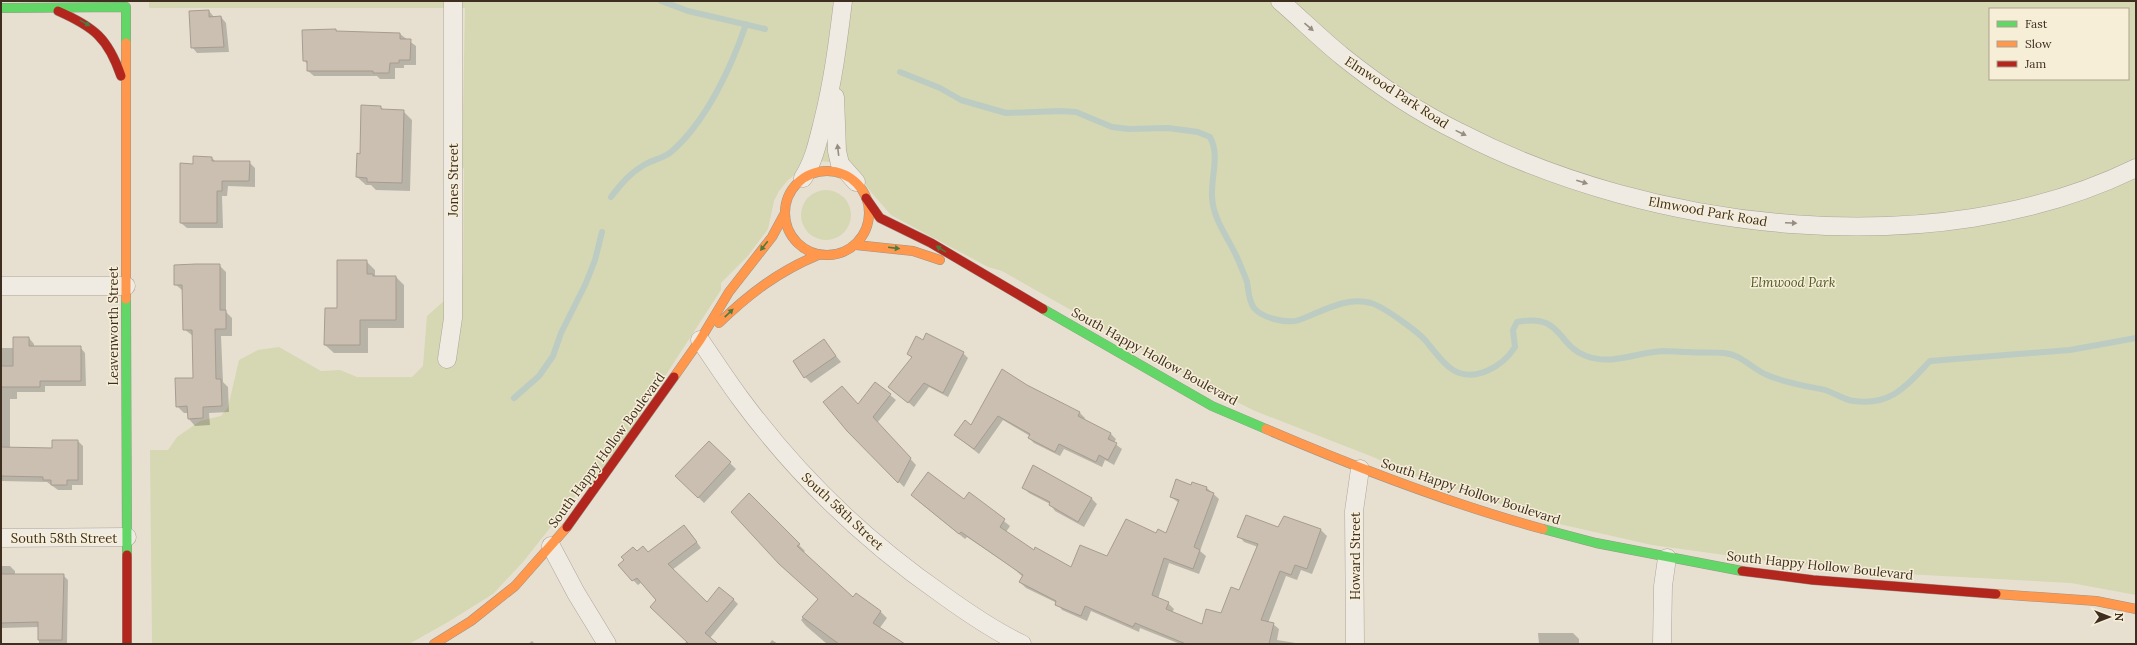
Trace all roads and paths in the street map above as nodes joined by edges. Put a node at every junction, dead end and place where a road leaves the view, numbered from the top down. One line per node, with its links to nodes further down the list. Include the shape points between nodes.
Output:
1 (453, 1): 20 (street, Jones Street, via 453,318)
2 (843, 1): 7 (street)
3 (1280, 1): 9 (street, Elmwood Park Road, one-way to 9, via 1343,57 1422,112 1459,132 1526,162 1573,179 1672,207 1771,222 1878,226 1929,222 1985,216 2028,207 2078,193)
4 (126, 4): 5 (street); 8 (street, Leavenworth Street)
5 (49, 7): 6 (street); 8 (street, one-way to 8, via 86,23 100,34 114,54)
6 (1, 8)
7 (834, 76): 10 (street, via 816,149); 11 (street, one-way to 7, via 840,164)
8 (126, 91): 18 (street, Leavenworth Street)
9 (2136, 168)
10 (803, 178): 11 (street, via 816,172 830,171 844,174); 13 (street, via 793,188 787,200)
11 (856, 182): 12 (street)
12 (866, 198): 14 (street, via 870,210 868,223); 16 (street, South Happy Hollow Boulevard, one-way to 12, via 931,243 880,218)
13 (785, 213): 15 (street, via 787,227 794,240); 19 (street, South Happy Hollow Boulevard, one-way to 19, via 772,237 718,308)
14 (856, 245): 15 (street, via 844,252); 16 (street, one-way to 16, via 913,251)
15 (818, 255): 19 (street, South Happy Hollow Boulevard, one-way to 15, via 770,278 793,264)
16 (986, 277): 21 (street, South Happy Hollow Boulevard, via 1212,406)
17 (1, 286): 18 (street)
18 (126, 286): 22 (street, Leavenworth Street)
19 (700, 340): 24 (street, South Happy Hollow Boulevard, via 576,517); 30 (street, South 58th Street, via 739,397 776,443 817,489 865,535 954,603)
20 (447, 360)
21 (1360, 469): 25 (street, South Happy Hollow Boulevard, via 1517,522); 31 (street, Howard Street, via 1354,511)
22 (127, 537): 23 (street, South 58th Street); 27 (street, Leavenworth Street)
23 (1, 538)
24 (551, 546): 28 (street, South Happy Hollow Boulevard, via 515,586 494,604); 29 (street)
25 (1667, 558): 26 (street, South Happy Hollow Boulevard, via 1813,580 2096,601); 32 (street, via 1663,586)
26 (2136, 609)
27 (127, 644)
28 (434, 644)
29 (607, 644)
30 (1022, 644)
31 (1355, 644)
32 (1662, 644)

